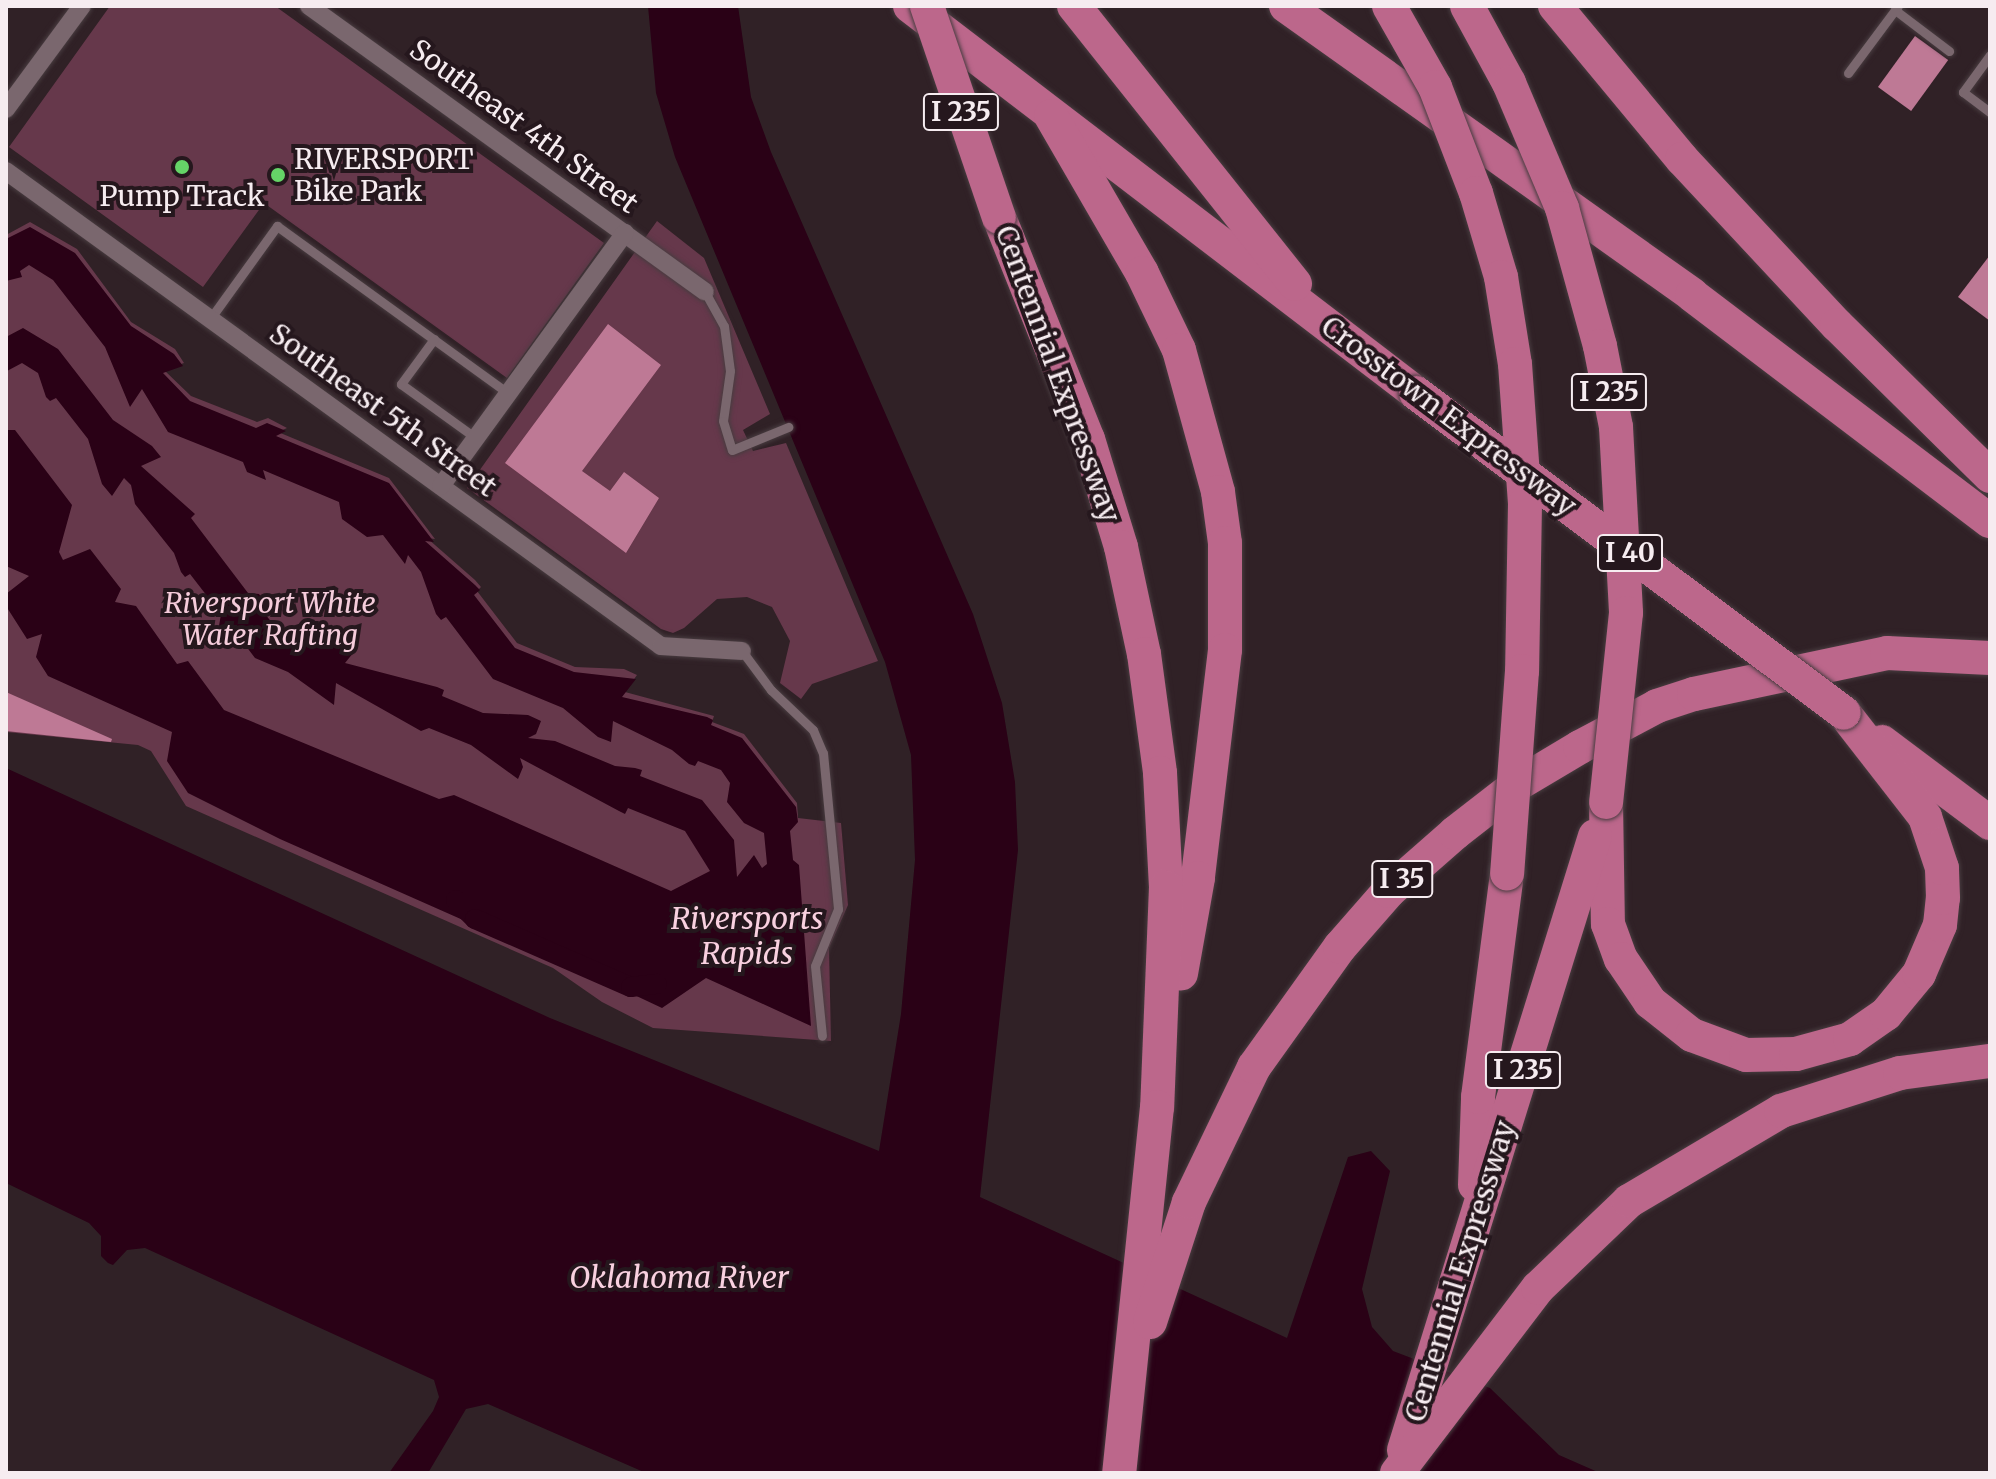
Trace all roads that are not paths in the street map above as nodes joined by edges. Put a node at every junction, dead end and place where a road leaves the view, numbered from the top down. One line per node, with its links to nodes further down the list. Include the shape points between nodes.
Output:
1 (82, 6): 14 (street)
2 (309, 6): 18 (street, Southeast 4th Street)
3 (910, 6): 16 (highway, Crosstown Expressway / I 40)
4 (927, 6): 36 (highway, Centennial Expressway / I 235, bridge, via 999,217 1088,439 1121,547 1144,654 1160,773 1166,887)
5 (1074, 6): 21 (highway)
6 (1286, 6): 28 (highway, via 1692,295)
7 (1389, 6): 37 (highway, bridge, via 1435,87 1476,193 1501,277 1515,364 1524,543 1522,671 1507,873 1478,1097)
8 (1467, 6): 32 (highway, Centennial Expressway / I 235, bridge, via 1509,83 1562,208 1616,427 1626,613)
9 (1555, 6): 26 (highway, via 1682,159 1837,325)
10 (1896, 8): 11 (lane); 13 (lane)
11 (1949, 51)
12 (1990, 55): 15 (lane, via 1963,92)
13 (1848, 73)
14 (6, 109)
15 (1990, 112)
16 (1051, 116): 21 (highway, Crosstown Expressway / I 40); 36 (highway, via 1142,273 1179,350 1212,459 1225,543 1225,650 1198,878)
17 (6, 171): 20 (street, Southeast 5th Street)
18 (625, 233): 19 (street, Southeast 4th Street); 23 (street)
19 (705, 292): 24 (lane, via 724,326 730,371 723,421 732,450)
20 (210, 319): 22 (lane, via 277,226); 27 (street, Southeast 5th Street)
21 (1328, 325): 31 (highway, Crosstown Expressway / I 40, bridge)
22 (434, 339): 23 (lane); 25 (lane, via 401,384)
23 (509, 394): 25 (street)
24 (788, 427)
25 (476, 438): 27 (street)
26 (1990, 476)
27 (441, 486): 29 (street, Southeast 5th Street, via 661,646)
28 (1990, 521)
29 (742, 651): 34 (lane, via 771,690 813,730 823,753 838,909 815,966)
30 (1990, 658): 38 (highway, I 35, via 1887,653 1657,706 1518,784 1389,891 1320,972 1254,1067 1189,1202)
31 (1844, 713): 32 (highway, via 1925,817 1942,868 1943,898 1940,925 1919,974 1886,1014 1850,1039 1771,1056 1721,1049 1664,1015 1632,978 1608,924); 33 (highway, Crosstown Expressway / I 40)
32 (1606, 802): 37 (highway, Centennial Expressway / I 235)
33 (1990, 823)
34 (822, 1036)
35 (1990, 1061): 40 (highway, via 1900,1073 1847,1087 1734,1135 1629,1201 1580,1243 1507,1327)
36 (1157, 1107): 38 (highway, Centennial Expressway / I 235)
37 (1473, 1230): 40 (highway, Centennial Expressway / I 235)
38 (1134, 1372): 39 (highway, I 35)
39 (1119, 1473)
40 (1396, 1473)

